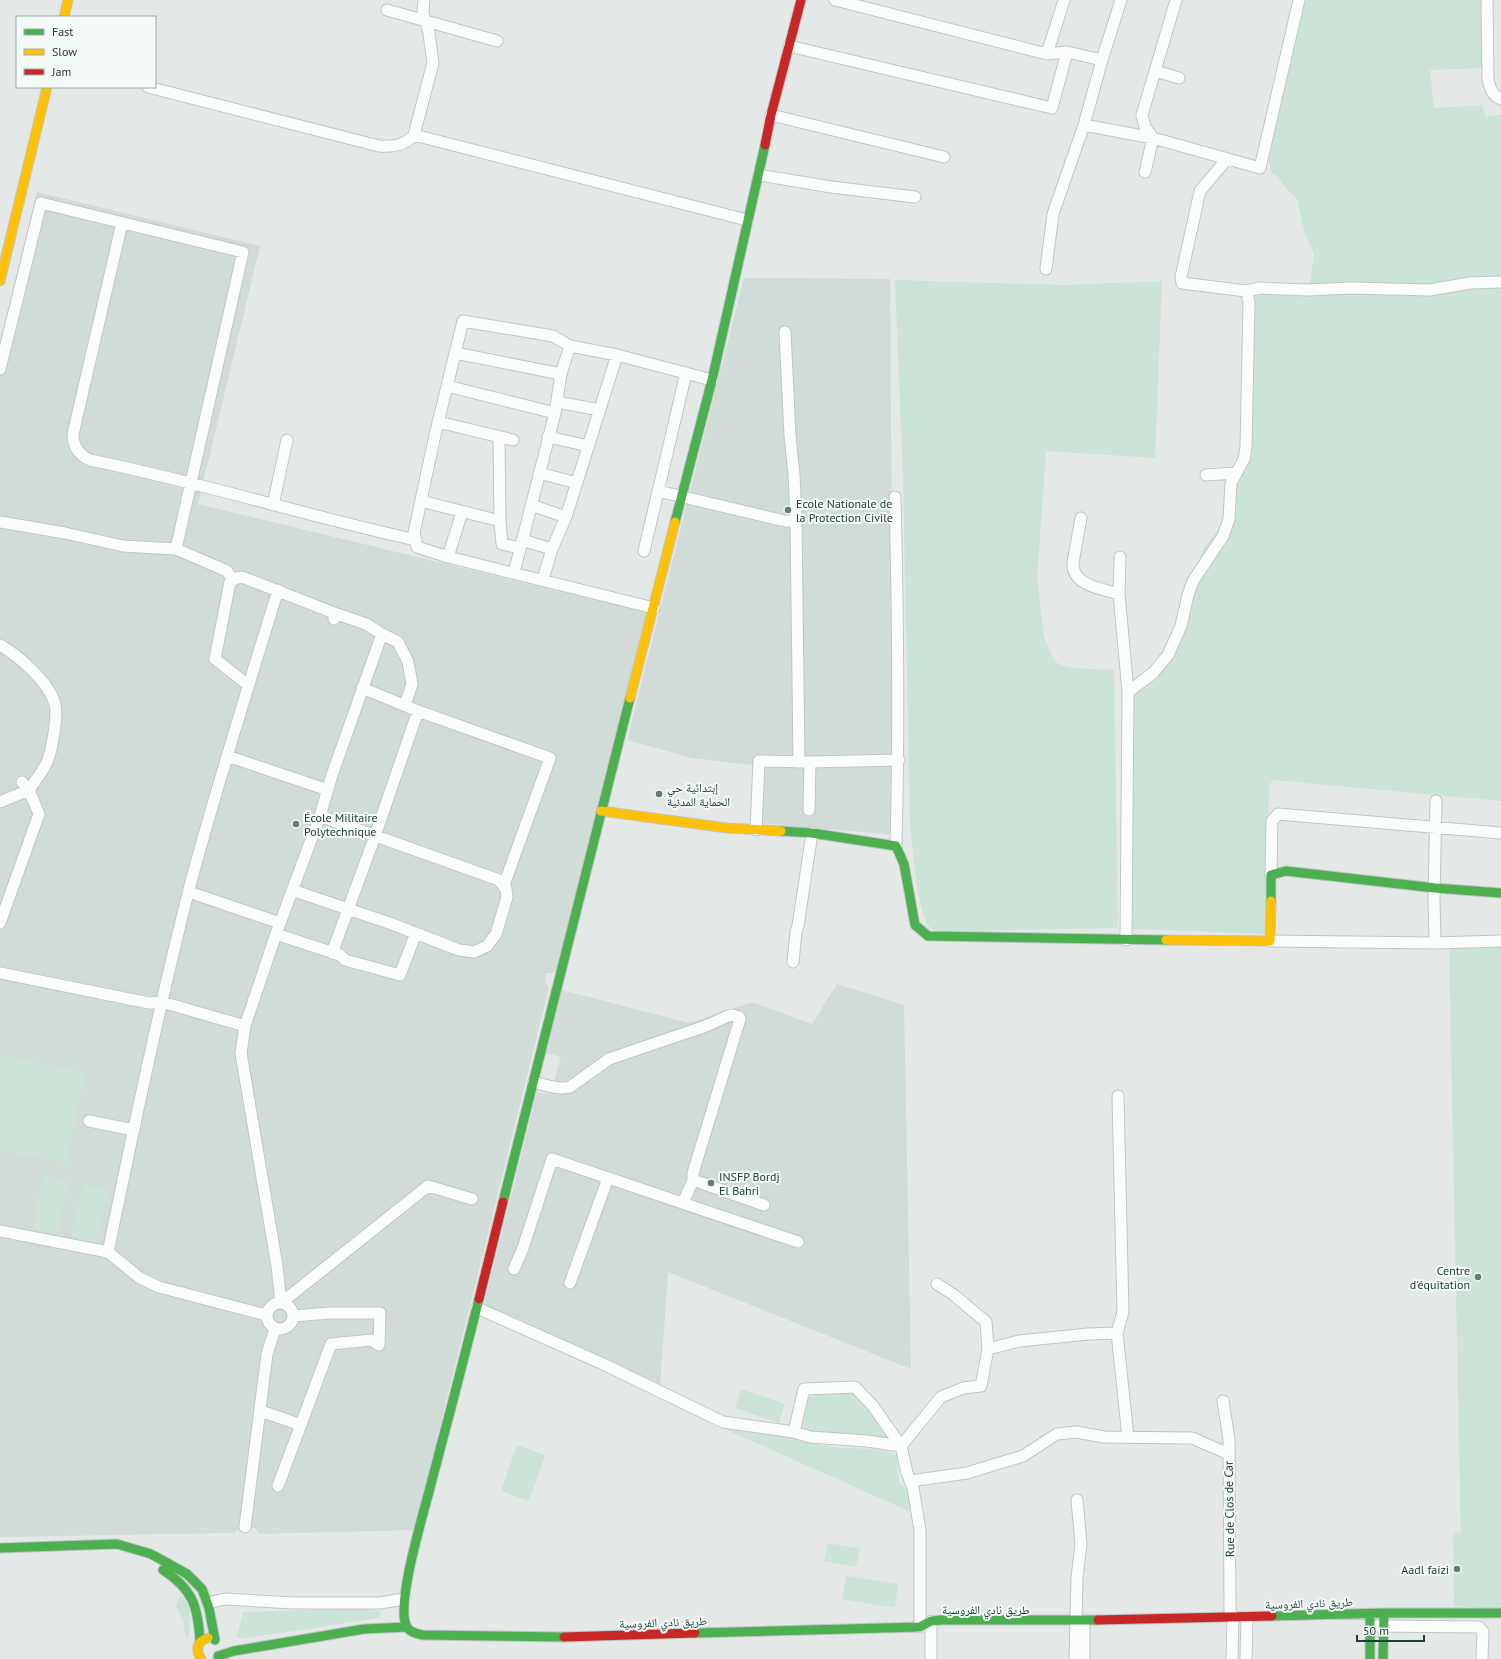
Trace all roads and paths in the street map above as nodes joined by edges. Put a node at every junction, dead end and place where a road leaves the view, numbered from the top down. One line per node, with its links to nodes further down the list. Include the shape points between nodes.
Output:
1 (68, 0): 11 (main road)
2 (424, 0): 12 (street, via 422,8)
3 (801, 0): 14 (main road)
4 (835, 0): 16 (street)
5 (1064, 0): 16 (street)
6 (1121, 0): 17 (street)
7 (1176, 0): 18 (street)
8 (1299, 0): 28 (street, via 1260,168)
9 (1487, 0): 22 (street, via 1488,80 1490,90)
10 (387, 10): 12 (street)
11 (64, 16)
12 (425, 20): 13 (street); 25 (street, via 433,63)
13 (498, 41)
14 (789, 46): 15 (street, via 1052,108); 23 (main road)
15 (1067, 52): 16 (street); 17 (street)
16 (1048, 54)
17 (1102, 60): 24 (street)
18 (1155, 71): 19 (street); 26 (street, via 1142,115 1145,127)
19 (1179, 78)
20 (47, 88): 35 (main road)
21 (152, 88): 25 (street, via 379,146 405,143)
22 (1501, 99)
23 (771, 115): 27 (street); 30 (main road)
24 (1084, 125): 26 (street); 34 (street, via 1053,214)
25 (414, 135): 32 (street)
26 (1152, 138): 28 (street); 29 (street)
27 (944, 157)
28 (1227, 159): 37 (street, via 1200,191 1181,277 1182,283)
29 (1145, 172)
30 (759, 176): 31 (street); 32 (main road)
31 (915, 197)
32 (747, 220): 45 (main road)
33 (122, 223): 42 (street, via 41,203); 58 (street, via 74,429 74,444 78,452 90,460); 58 (street, via 243,252)
34 (1046, 269)
35 (0, 281)
36 (1501, 282): 37 (street, via 1470,283 1430,290 1260,288)
37 (1246, 291): 56 (street, via 1249,302 1246,447 1244,459)
38 (785, 332): 70 (street)
39 (570, 346): 40 (street, via 553,336 463,321); 41 (street); 44 (street)
40 (455, 353): 44 (street); 46 (street)
41 (617, 355): 43 (street); 48 (street)
42 (0, 369)
43 (686, 373): 45 (street); 60 (street)
44 (561, 374): 47 (street)
45 (712, 380): 61 (main road)
46 (447, 386): 47 (street); 49 (street)
47 (556, 407): 48 (street); 51 (street)
48 (600, 410): 54 (street)
49 (438, 422): 50 (street); 63 (street)
50 (499, 437): 53 (street); 69 (street)
51 (548, 437): 54 (street); 55 (street)
52 (287, 440): 64 (street)
53 (513, 440)
54 (589, 446): 59 (street)
55 (539, 473): 59 (street); 65 (street)
56 (1236, 473): 57 (street); 89 (street, via 1231,483 1229,518 1223,536 1193,581 1181,626 1168,655 1153,673)
57 (1206, 475)
58 (192, 483): 64 (street); 74 (street)
59 (577, 483): 67 (street)
60 (658, 491): 61 (street); 76 (street)
61 (682, 496): 70 (street, via 784,521); 84 (main road)
62 (895, 497): 93 (street)
63 (421, 501): 66 (street); 72 (street, via 414,533)
64 (273, 505): 72 (street)
65 (531, 505): 67 (street); 73 (street)
66 (462, 512): 69 (street); 77 (street)
67 (566, 517): 75 (street)
68 (1081, 518): 83 (street, via 1073,570 1080,581)
69 (500, 521): 73 (street, via 502,544)
70 (796, 521): 94 (street)
71 (0, 522): 74 (street, via 123,546)
72 (416, 540): 77 (street, via 417,547)
73 (521, 544): 75 (street); 79 (street)
74 (176, 549): 81 (street, via 227,571 231,577)
75 (552, 549): 80 (street)
76 (644, 551)
77 (448, 557): 79 (street)
78 (1120, 557): 83 (street)
79 (514, 573): 80 (street)
80 (543, 579): 84 (street)
81 (230, 582): 82 (street, via 242,577); 87 (street, via 215,659)
82 (278, 590): 85 (street, via 336,616 366,624); 87 (street)
83 (1119, 594): 89 (street)
84 (654, 608): 100 (main road)
85 (382, 634): 88 (street); 90 (street, via 398,642 408,662 412,684)
86 (0, 645): 95 (street, via 29,667 48,688 56,705 51,750 46,763)
87 (248, 685): 92 (street)
88 (362, 688): 90 (street); 96 (street)
89 (1128, 692): 119 (street)
90 (405, 705): 91 (street)
91 (418, 711): 106 (street); 109 (street, via 550,758)
92 (227, 756): 96 (street); 111 (street)
93 (898, 760): 94 (street); 107 (street)
94 (804, 762): 99 (street); 103 (street, via 759,761)
95 (26, 786): 98 (street); 116 (street, via 40,814)
96 (328, 790): 101 (street)
97 (1436, 801): 102 (street)
98 (0, 802)
99 (809, 810)
100 (601, 811): 103 (main road); 128 (main road)
101 (320, 816): 106 (street); 110 (street)
102 (1435, 829): 105 (street); 108 (street, via 1278,814 1272,821); 112 (street)
103 (756, 830): 104 (main road)
104 (812, 833): 107 (main road); 124 (street)
105 (1501, 834)
106 (375, 836): 109 (street, via 492,876); 115 (street)
107 (896, 846): 119 (main road, via 904,864 915,925 928,936)
108 (1271, 880): 112 (main road); 120 (main road)
109 (504, 885): 118 (street, via 507,901 496,934 481,950 466,952)
110 (292, 890): 115 (street); 117 (street)
111 (189, 892): 117 (street); 126 (street)
112 (1434, 892): 113 (main road); 114 (main road); 122 (street)
113 (1501, 893)
114 (1501, 902)
115 (349, 909): 118 (street); 123 (street)
116 (0, 923)
117 (278, 929): 123 (street); 127 (street)
118 (416, 933): 123 (street, via 399,977 344,960 340,955)
119 (1126, 940): 120 (main road)
120 (1270, 941): 122 (street)
121 (1501, 941): 122 (street)
122 (1435, 943)
123 (332, 953)
124 (793, 962)
125 (0, 973): 126 (street, via 149,1004)
126 (162, 1002): 127 (street); 131 (street)
127 (245, 1026): 143 (street, via 241,1053)
128 (534, 1082): 133 (street, via 570,1087 609,1059 728,1016 739,1017); 144 (main road)
129 (1118, 1096): 148 (street, via 1123,1312)
130 (89, 1121): 131 (street)
131 (134, 1130): 139 (street)
132 (608, 1178): 135 (street); 140 (street, via 552,1159); 141 (street)
133 (693, 1180): 135 (street); 136 (street)
134 (472, 1199): 143 (street, via 428,1186)
135 (683, 1203): 138 (street)
136 (764, 1205)
137 (0, 1231): 139 (street)
138 (798, 1242)
139 (108, 1252): 145 (street, via 140,1278 159,1287)
140 (514, 1269)
141 (570, 1283)
142 (937, 1284): 149 (street, via 986,1322)
143 (281, 1303): 145 (street, via 271,1306); 146 (street, via 290,1308)
144 (477, 1308): 153 (street, via 601,1363 723,1422); 163 (main road, via 416,1538)
145 (266, 1315): 147 (street, via 268,1323)
146 (293, 1316): 147 (street, via 287,1328); 152 (street, via 380,1313 379,1344 372,1340 331,1344)
147 (275, 1329): 151 (street, via 267,1354)
148 (1117, 1333): 149 (street, via 1019,1341); 154 (street)
149 (988, 1349): 155 (street, via 981,1386 963,1388 941,1397)
150 (1223, 1401): 156 (street, Rue de Clos de Car)
151 (260, 1411): 152 (street); 160 (street)
152 (301, 1425): 158 (street)
153 (794, 1432): 155 (street, via 810,1437); 155 (street, via 804,1389 855,1387 873,1406)
154 (1128, 1438): 156 (street, via 1192,1438); 157 (street, via 1076,1432 1056,1434 1023,1456 967,1473)
155 (901, 1446): 157 (street)
156 (1229, 1454): 168 (street, Rue de Clos de Car, via 1230,1611)
157 (910, 1481): 175 (street, via 920,1530)
158 (278, 1486)
159 (1077, 1500): 171 (street, via 1081,1544 1077,1578)
160 (245, 1527)
161 (92, 1546): 162 (main road); 164 (main road, via 128,1546 149,1554 187,1574 201,1588); 176 (main road, via 138,1556 177,1579 192,1596 196,1605)
162 (0, 1548)
163 (404, 1600): 164 (street, via 380,1603 294,1603 225,1599); 174 (main road)
164 (208, 1603): 177 (main road)
165 (1384, 1613): 166 (main road, طريق نادي الفروسية); 167 (main road, طريق نادي الفروسية); 173 (main road)
166 (1501, 1613)
167 (1370, 1614): 169 (main road, طريق نادي الفروسية); 172 (main road)
168 (1233, 1617): 169 (main road, طريق نادي الفروسية); 171 (main road, طريق نادي الفروسية); 184 (street, Rue de Clos de Car)
169 (1247, 1617): 185 (street)
170 (931, 1621): 171 (main road, طريق نادي الفروسية); 175 (main road, طريق نادي الفروسية); 181 (street)
171 (1080, 1621): 182 (street); 183 (street)
172 (1370, 1626): 173 (street); 186 (main road)
173 (1384, 1626): 187 (main road); 188 (street, via 1479,1627 1483,1632)
174 (406, 1627): 175 (main road, طريق نادي الفروسية, via 415,1634 423,1635 560,1637); 178 (main road, via 364,1630)
175 (920, 1627)
176 (200, 1641): 177 (main road, via 207,1638); 179 (main road, via 197,1648)
177 (217, 1643): 178 (main road); 180 (main road)
178 (234, 1651): 180 (main road)
179 (199, 1658)
180 (217, 1658)
181 (931, 1659)
182 (1075, 1659)
183 (1084, 1659)
184 (1232, 1659)
185 (1246, 1659)
186 (1370, 1659)
187 (1383, 1659)
188 (1482, 1659)

